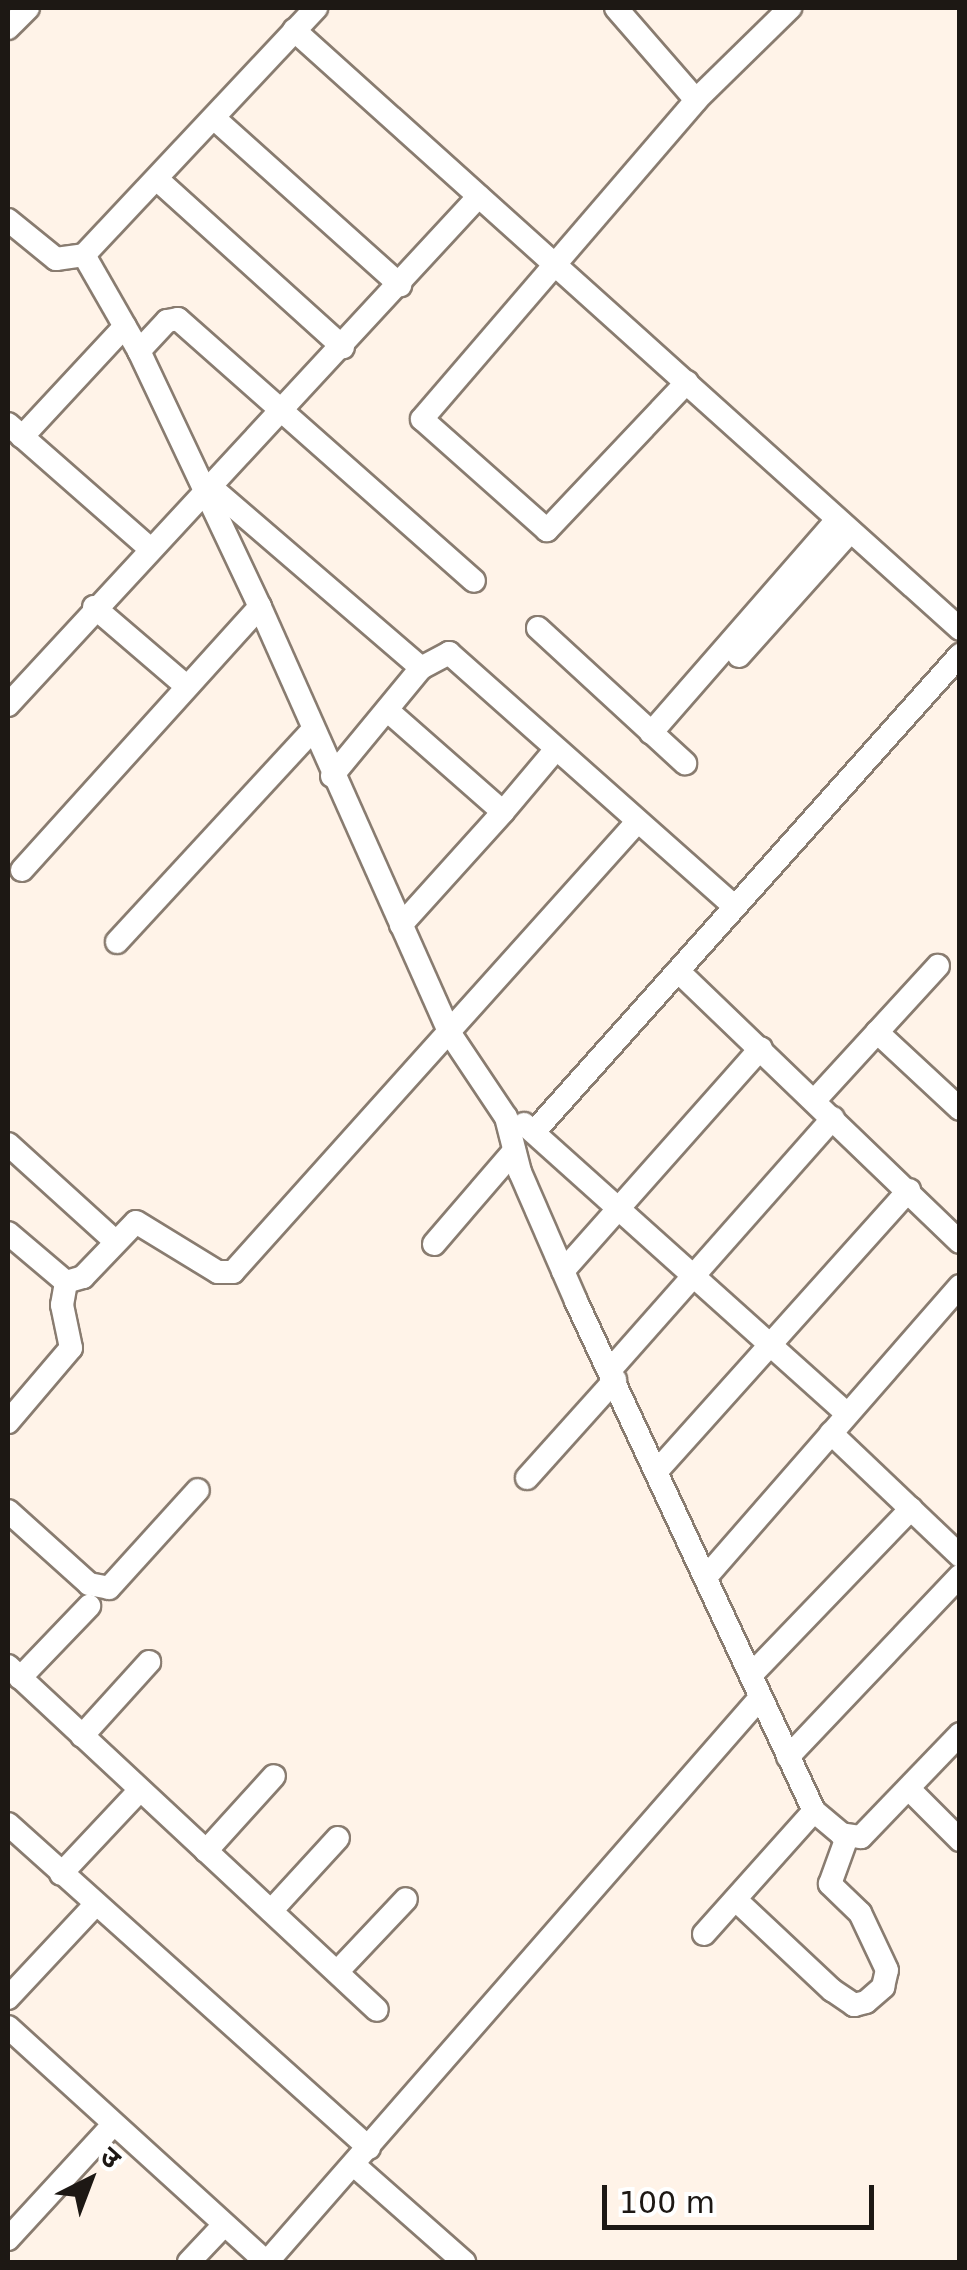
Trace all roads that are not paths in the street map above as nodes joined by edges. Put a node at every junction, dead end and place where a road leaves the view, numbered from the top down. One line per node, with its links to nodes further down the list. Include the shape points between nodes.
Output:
1 (28, 8): 5 (street)
2 (316, 8): 6 (street)
3 (616, 8): 7 (street)
4 (790, 8): 7 (street)
5 (8, 28)
6 (294, 30): 8 (street); 10 (street)
7 (696, 100): 13 (street)
8 (214, 119): 9 (street); 14 (street)
9 (158, 182): 12 (street); 16 (street)
10 (480, 196): 13 (street); 14 (street)
11 (8, 220): 12 (street, via 56,259)
12 (84, 255): 15 (street)
13 (558, 267): 18 (street); 18 (street, via 424,412 431,434 547,530)
14 (400, 285): 16 (street)
15 (125, 326): 17 (street); 20 (street)
16 (343, 347): 19 (street)
17 (139, 351): 19 (street, via 167,321 178,319); 21 (street)
18 (687, 382): 22 (street)
19 (280, 411): 21 (street); 24 (street)
20 (15, 430): 23 (street)
21 (209, 491): 23 (street); 26 (street); 30 (street)
22 (844, 526): 28 (street); 35 (street)
23 (149, 548): 25 (street)
24 (474, 581)
25 (94, 607): 31 (street); 32 (street)
26 (260, 607): 31 (street); 34 (street)
27 (538, 628): 35 (street)
28 (960, 629)
29 (960, 655): 42 (street)
30 (422, 668): 33 (street); 36 (street, via 449,653)
31 (185, 685): 41 (street)
32 (8, 706)
33 (387, 710): 38 (street); 39 (street)
34 (310, 733): 38 (street); 44 (street)
35 (656, 738): 37 (street)
36 (556, 749): 39 (street); 40 (street)
37 (685, 763)
38 (332, 776): 43 (street)
39 (503, 812): 43 (street)
40 (637, 822): 42 (street); 47 (street)
41 (22, 870)
42 (734, 906): 46 (street)
43 (400, 925): 47 (street)
44 (117, 942)
45 (938, 966): 48 (street)
46 (678, 970): 49 (street); 54 (street)
47 (449, 1032): 51 (street); 60 (street, via 233,1272 200,1262 145,1224 129,1225)
48 (877, 1032): 50 (street); 52 (street)
49 (761, 1048): 50 (street); 58 (street)
50 (815, 1100): 53 (street)
51 (498, 1103): 54 (street); 56 (street)
52 (960, 1109)
53 (833, 1118): 57 (street); 64 (street)
54 (534, 1132): 58 (street)
55 (8, 1144): 60 (street)
56 (514, 1151): 62 (street); 63 (street)
57 (909, 1190): 61 (street); 67 (street)
58 (618, 1207): 63 (street); 64 (street)
59 (8, 1234): 65 (street)
60 (114, 1240): 65 (street, via 83,1277)
61 (960, 1242)
62 (434, 1244)
63 (563, 1271): 68 (street)
64 (694, 1276): 67 (street); 68 (street)
65 (66, 1282): 70 (street, via 62,1305 71,1348)
66 (960, 1286): 69 (street)
67 (770, 1347): 69 (street); 72 (street)
68 (613, 1374): 72 (street); 73 (street)
69 (846, 1414): 71 (street)
70 (8, 1422)
71 (831, 1433): 75 (street); 79 (street)
72 (656, 1472): 79 (street)
73 (527, 1478)
74 (198, 1490): 76 (street, via 110,1588 89,1584)
75 (911, 1509): 77 (street); 83 (street)
76 (8, 1510)
77 (960, 1556)
78 (960, 1576): 87 (street)
79 (706, 1577): 83 (street)
80 (88, 1606): 82 (street)
81 (149, 1662): 86 (street)
82 (14, 1672): 86 (street)
83 (751, 1676): 84 (street)
84 (759, 1699): 87 (street); 108 (street)
85 (960, 1734): 89 (street)
86 (82, 1736): 90 (street)
87 (788, 1757): 91 (street)
88 (274, 1776): 96 (street)
89 (909, 1789): 93 (street, via 866,1833); 95 (street)
90 (140, 1790): 96 (street); 97 (street)
91 (814, 1812): 93 (street); 99 (street)
92 (8, 1824): 97 (street)
93 (848, 1837): 99 (street, via 830,1884 860,1912 888,1970 883,1987 866,2002 854,2005 832,1990)
94 (338, 1838): 101 (street)
95 (960, 1840)
96 (206, 1851): 101 (street)
97 (62, 1874): 100 (street)
98 (406, 1899): 103 (street)
99 (736, 1900): 102 (street)
100 (95, 1906): 104 (street); 108 (street)
101 (271, 1911): 103 (street)
102 (704, 1934)
103 (337, 1972): 105 (street)
104 (8, 1998)
105 (377, 2010)
106 (8, 2027): 107 (street)
107 (112, 2125): 109 (street); 110 (street)
108 (362, 2156): 112 (street); 113 (street)
109 (222, 2226): 111 (street); 112 (street)
110 (8, 2239)
111 (189, 2262)
112 (266, 2262)
113 (464, 2262)

